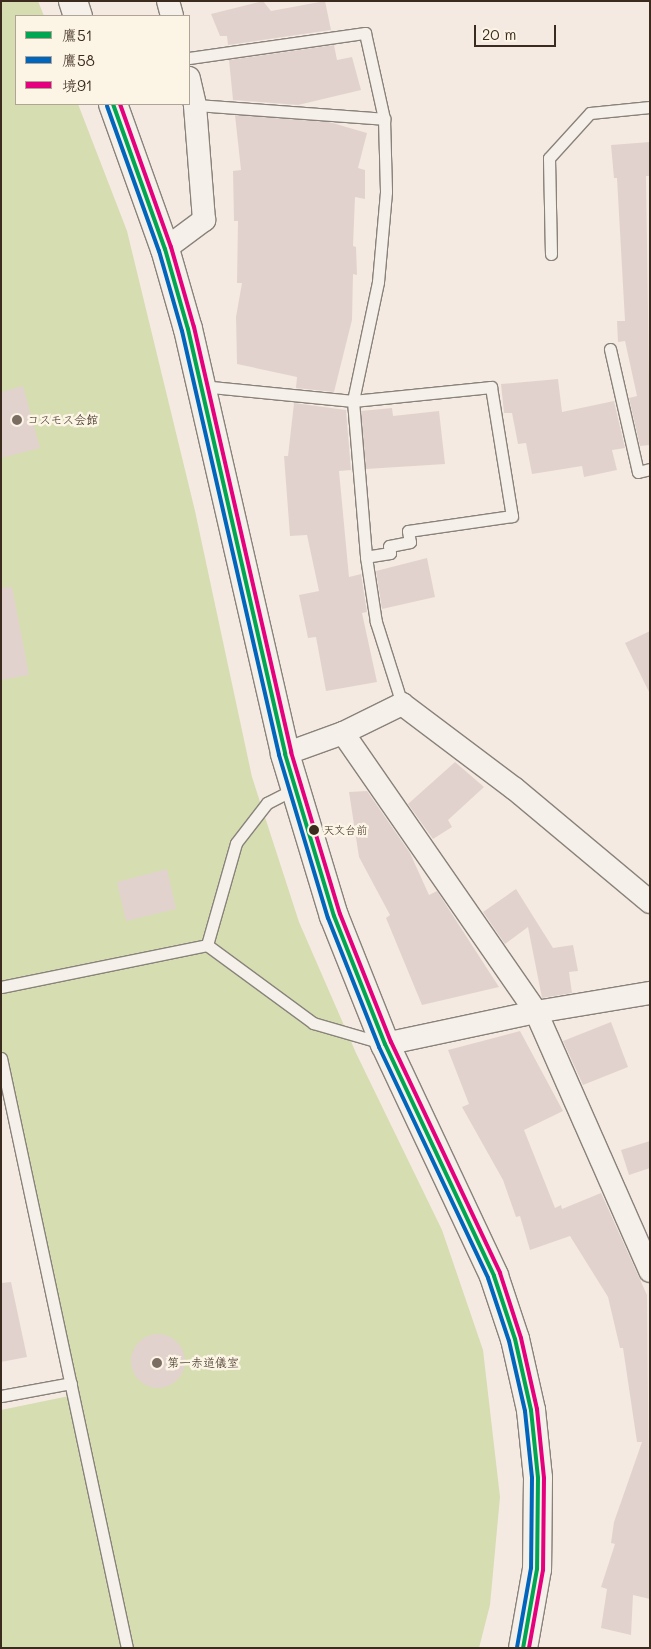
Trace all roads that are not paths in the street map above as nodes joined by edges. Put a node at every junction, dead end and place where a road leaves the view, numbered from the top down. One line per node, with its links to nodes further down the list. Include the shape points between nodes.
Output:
1 (72, 1): 3 (main road)
2 (168, 1): 4 (street)
3 (78, 15)
4 (172, 15)
5 (190, 58): 10 (lane, via 366,33)
6 (190, 82): 8 (street)
7 (113, 105): 11 (main road)
8 (195, 105): 10 (lane); 11 (street, via 204,220)
9 (650, 107): 12 (lane, via 590,113 549,158)
10 (384, 119): 15 (lane, via 386,192 378,282)
11 (165, 249): 14 (main road)
12 (551, 254)
13 (610, 349): 16 (lane, via 638,472)
14 (201, 386): 15 (lane); 20 (main road)
15 (353, 402): 17 (lane); 17 (lane, via 492,387 512,516 408,531 410,542 389,546 390,553)
16 (650, 469)
17 (366, 558): 18 (lane, via 376,622)
18 (402, 704): 19 (street); 22 (street, via 515,789)
19 (343, 733): 20 (street); 26 (street)
20 (285, 754): 21 (main road)
21 (295, 789): 23 (lane, via 267,803 236,843); 27 (main road, via 334,916)
22 (650, 902)
23 (206, 945): 24 (lane); 27 (lane, via 313,1023)
24 (1, 987)
25 (650, 993): 26 (street)
26 (536, 1012): 27 (street); 29 (street)
27 (385, 1044): 33 (main road, via 494,1276 515,1339 531,1410 538,1478 537,1569)
28 (1, 1058): 30 (lane)
29 (650, 1271)
30 (71, 1383): 31 (lane); 32 (lane)
31 (1, 1396)
32 (127, 1648)
33 (523, 1648)

